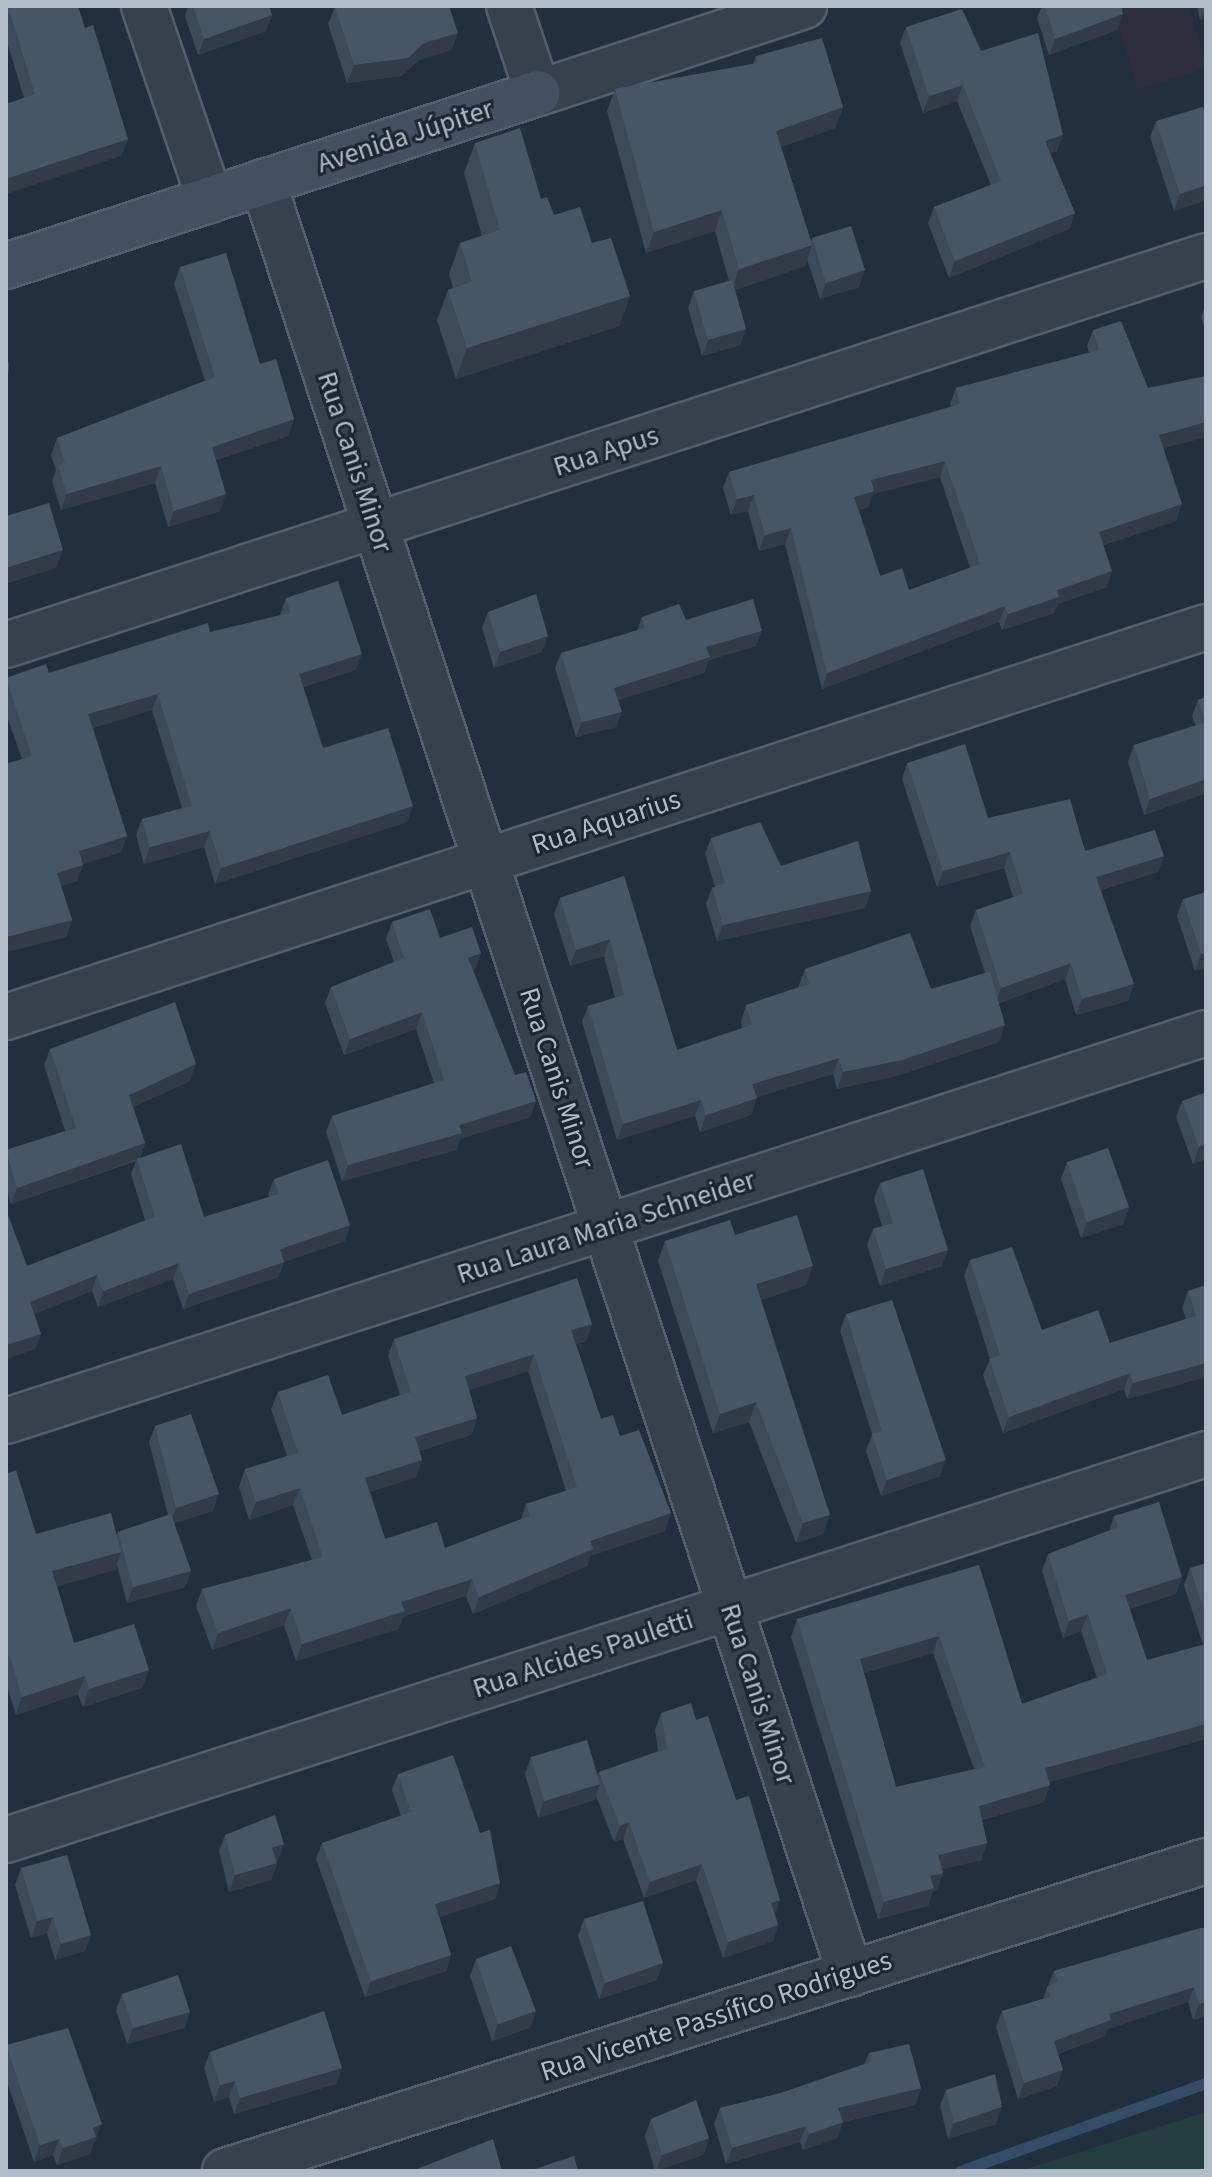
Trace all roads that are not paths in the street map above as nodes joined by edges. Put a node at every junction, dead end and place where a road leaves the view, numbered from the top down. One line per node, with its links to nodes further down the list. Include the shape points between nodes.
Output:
1 (144, 6): 6 (street)
2 (509, 6): 4 (street)
3 (804, 6): 4 (street, Avenida Júpiter)
4 (538, 93): 5 (main road, Avenida Júpiter)
5 (263, 182): 6 (main road, Avenida Júpiter); 9 (street, Rua Canis Minor)
6 (210, 200): 8 (main road, Avenida Júpiter)
7 (1206, 256): 9 (street, Rua Apus)
8 (6, 266)
9 (376, 525): 11 (street, Rua Apus); 12 (street, Rua Canis Minor)
10 (1206, 627): 12 (street, Rua Aquarius)
11 (6, 645)
12 (486, 861): 13 (street, Rua Aquarius); 15 (street, Rua Canis Minor)
13 (6, 1017)
14 (1206, 1033): 15 (street, Rua Laura Maria Schneider)
15 (606, 1227): 16 (street, Rua Laura Maria Schneider); 18 (street, Rua Canis Minor)
16 (6, 1421)
17 (1206, 1454): 18 (street, Rua Alcides Pauletti)
18 (730, 1607): 19 (street, Rua Alcides Pauletti); 21 (street, Rua Canis Minor)
19 (6, 1840)
20 (1206, 1861): 21 (street, Rua Vicente Passífico Rodrigues)
21 (850, 1974): 22 (street, Rua Vicente Passífico Rodrigues)
22 (225, 2171)

